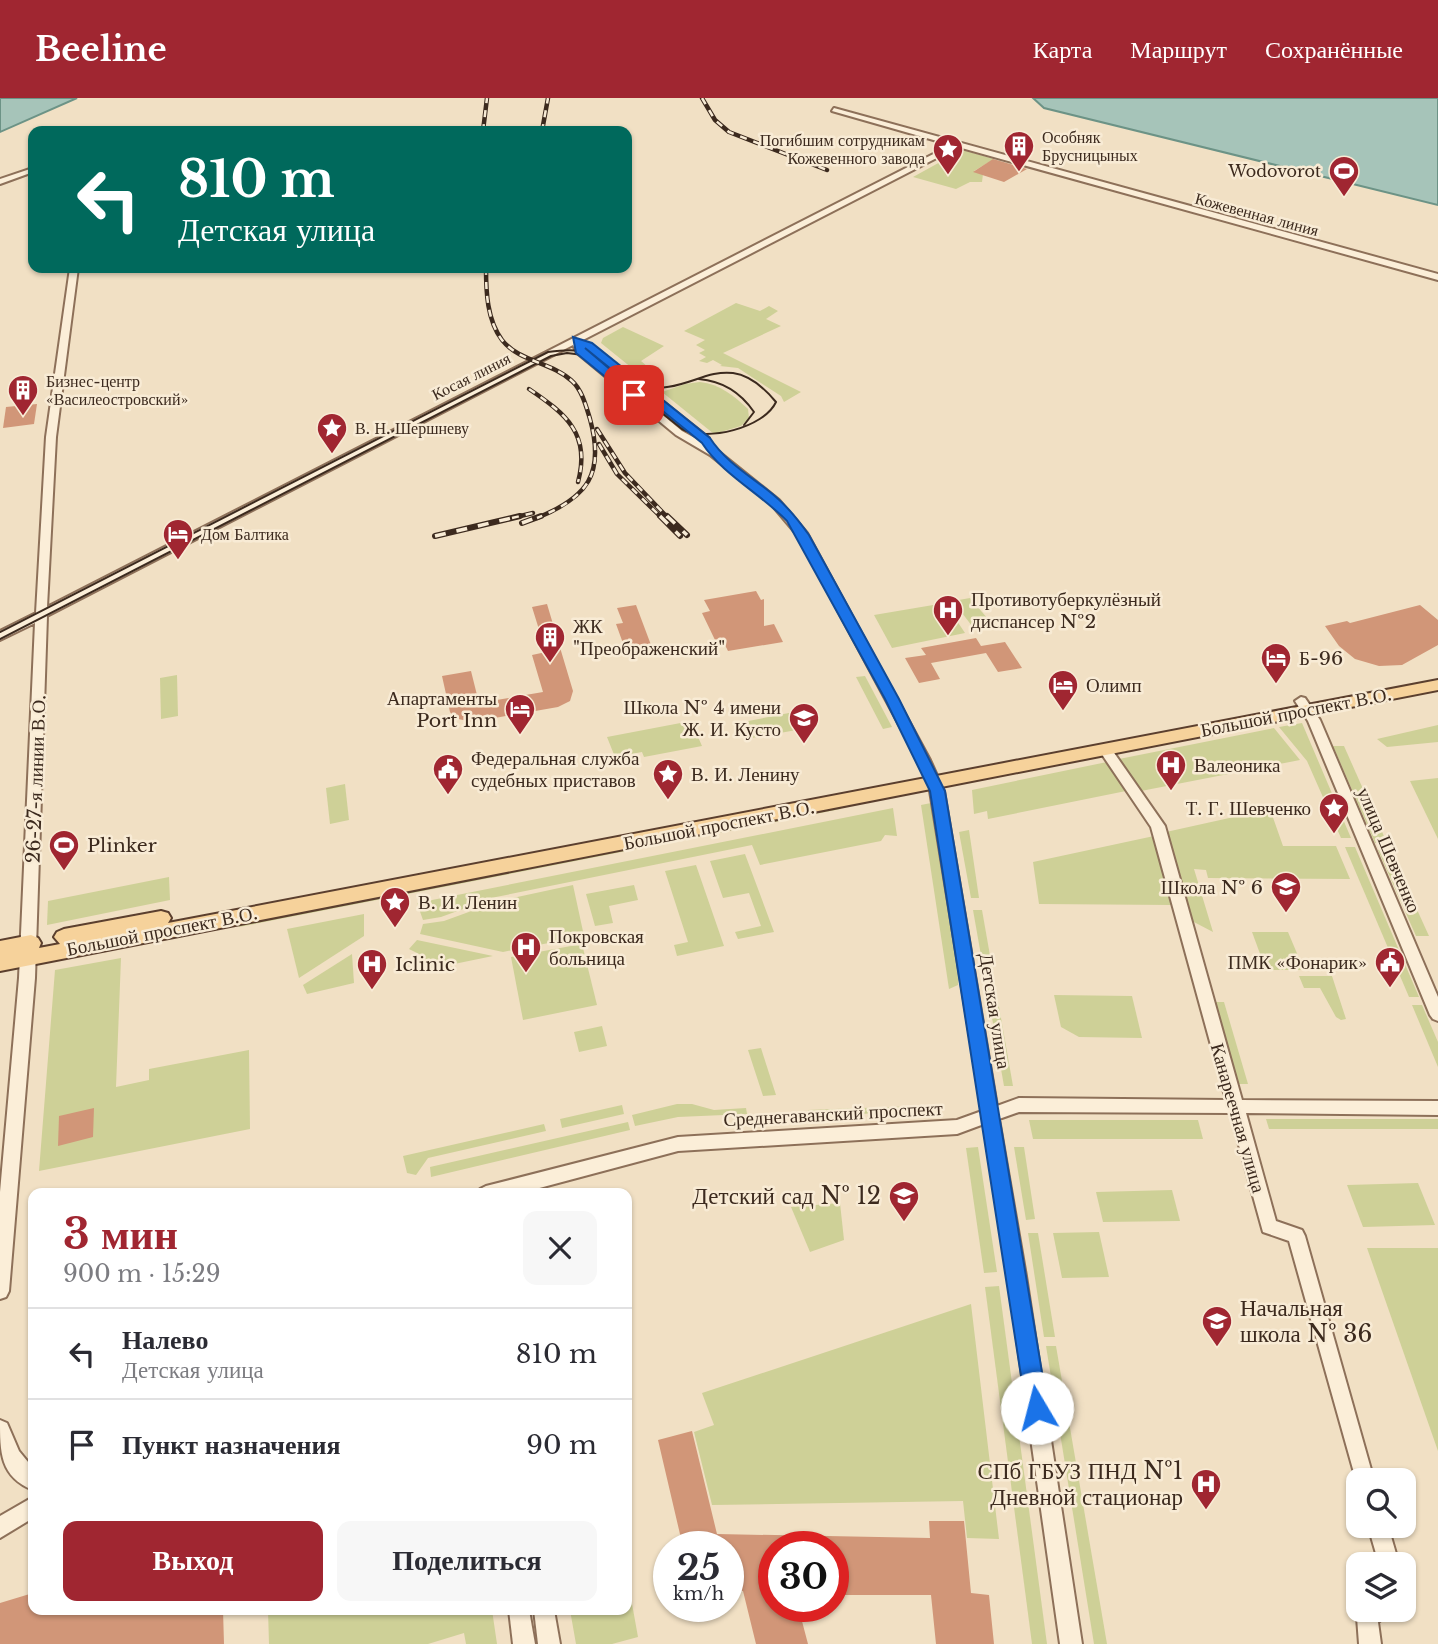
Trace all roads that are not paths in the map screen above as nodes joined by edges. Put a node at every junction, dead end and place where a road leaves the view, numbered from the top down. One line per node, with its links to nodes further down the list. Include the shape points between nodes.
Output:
1 (834, 110): 2 (street, Кожевенная линия)
2 (957, 145): 6 (street, Кожевенная линия); 7 (street, Косая линия)
3 (28, 172): 4 (street)
4 (0, 182)
5 (73, 273): 8 (street, 26-27-я линии В.О., via 52,426)
6 (1438, 276)
7 (576, 340): 8 (street, Косая линия); 14 (street, Детская улица, via 580,351 679,433 702,442 775,502 803,535)
8 (41, 615): 9 (street, Косая линия); 16 (street, 26-27-я линии В.О.)
9 (0, 636)
10 (1438, 675): 12 (main road, Большой проспект В.О.)
11 (1438, 685): 12 (main road, Большой проспект В.О.)
12 (1305, 706): 13 (main road, Большой проспект В.О.); 14 (main road, Большой проспект В.О.); 18 (street, улица Шевченко)
13 (1105, 750): 14 (main road, Большой проспект В.О.); 19 (street, Канареечная улица, via 1158,826)
14 (931, 777): 16 (main road, Большой проспект В.О.); 21 (street, Детская улица, via 947,843)
15 (0, 949): 16 (main road, Большой проспект В.О.)
16 (28, 950): 17 (main road, Большой проспект В.О.); 23 (street, 26-27-я линии В.О.)
17 (0, 962)
18 (1438, 1016)
19 (1234, 1107): 20 (street, Среднегаванский проспект); 21 (street, Среднегаванский проспект, via 1019,1105); 25 (street, Канареечная улица, via 1269,1226 1296,1236)
20 (1438, 1108)
21 (990, 1115): 22 (street, Среднегаванский проспект, via 957,1127 678,1144); 34 (street, Детская улица)
22 (509, 1188)
23 (0, 1291)
24 (0, 1430): 26 (street, via 5,1448)
25 (1361, 1468)
26 (28, 1477)
27 (28, 1510): 28 (street)
28 (0, 1528)
29 (520, 1615): 32 (street)
30 (545, 1615): 33 (street)
31 (1368, 1622): 35 (street)
32 (524, 1644)
33 (550, 1644)
34 (1071, 1644)
35 (1370, 1644)

